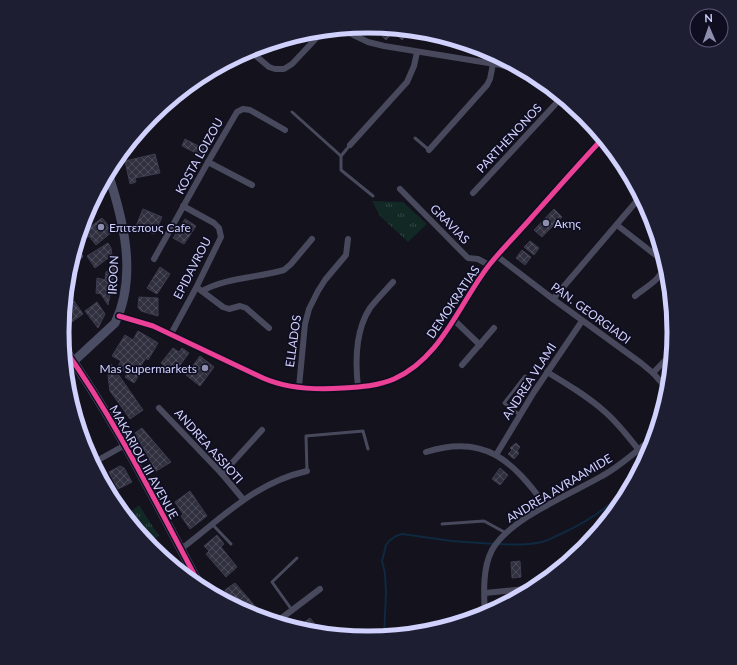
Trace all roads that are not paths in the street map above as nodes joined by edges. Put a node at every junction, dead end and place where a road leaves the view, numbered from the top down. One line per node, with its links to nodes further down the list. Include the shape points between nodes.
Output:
1 (351, 34): 3 (street, via 376,44)
2 (316, 38): 4 (street, via 284,69 269,67)
3 (418, 52): 5 (street); 12 (street, via 406,82)
4 (255, 55)
5 (493, 64): 6 (street); 13 (street, via 487,85)
6 (506, 67)
7 (559, 101): 19 (street, PARTHENONOS)
8 (292, 112): 14 (lane)
9 (285, 130): 15 (street, KOSTA LOIZOU, via 252,111 241,110 234,117)
10 (415, 138): 13 (lane)
11 (600, 142): 26 (street, DEMOKRATIAS)
12 (350, 145): 14 (lane)
13 (429, 150)
14 (341, 156): 20 (lane, via 341,170)
15 (208, 162): 17 (street); 22 (street, KOSTA LOIZOU)
16 (110, 181): 36 (street, IROON, via 121,216 125,241 125,286)
17 (252, 185)
18 (400, 189): 29 (street, GRAVIAS, via 468,258 478,259)
19 (473, 193)
20 (373, 196)
21 (638, 201): 23 (street)
22 (183, 206): 28 (street, KOSTA LOIZOU); 32 (street, EPIDAVROU, via 214,222 220,233 219,243)
23 (617, 225): 27 (street); 35 (street)
24 (312, 239): 33 (street, via 284,270 224,282)
25 (348, 239): 51 (street, ELLADOS, via 346,255 325,280 309,309 305,324)
26 (498, 256): 29 (street, DEMOKRATIAS); 35 (street, PAN. GEORGIADI)
27 (659, 258)
28 (154, 259)
29 (489, 265): 37 (street, DEMOKRATIAS)
30 (662, 273): 34 (street)
31 (393, 282): 52 (street, via 374,303 365,318 357,351)
32 (196, 288): 33 (street); 41 (street, EPIDAVROU)
33 (202, 291): 39 (street, via 223,307 246,308)
34 (634, 296)
35 (553, 299): 38 (street, PAN. GEORGIADI)
36 (119, 316): 41 (street, DEMOKRATIAS, via 145,323); 45 (street, IROON, via 110,329)
37 (454, 320): 42 (street); 52 (street, DEMOKRATIAS, via 433,349 412,368 393,379)
38 (582, 321): 47 (street, ANDREA VLAMI); 48 (street, PAN. GEORGIADI)
39 (269, 328)
40 (494, 328): 42 (street)
41 (170, 334): 51 (street, DEMOKRATIAS, via 263,378 278,384)
42 (480, 344): 46 (street)
43 (70, 356): 45 (street, MAKARIOU III AVENUE)
44 (666, 359): 48 (street)
45 (74, 361): 57 (street, MAKARIOU III AVENUE)
46 (462, 365)
47 (548, 372): 54 (street, ANDREA VLAMI); 59 (street, via 605,411)
48 (653, 373): 50 (street, PAN. GEORGIADI)
49 (525, 376): 54 (lane, via 504,403)
50 (663, 384)
51 (299, 387): 52 (street, DEMOKRATIAS)
52 (358, 387)
53 (159, 408): 64 (street, ANDREA ASSIOTI)
54 (520, 415): 61 (street, ANDREA VLAMI)
55 (262, 430): 64 (street)
56 (647, 443): 59 (street, ANDREA AVRAAMIDE)
57 (125, 445): 62 (street); 71 (street, MAKARIOU III AVENUE)
58 (368, 449): 63 (lane, via 363,431 306,436)
59 (638, 449): 66 (street, ANDREA AVRAAMIDE, via 603,476)
60 (426, 452): 61 (street, via 446,446 458,446 477,448)
61 (496, 455): 66 (street, via 518,471)
62 (98, 460)
63 (307, 471): 65 (street, via 281,478)
64 (222, 474): 65 (street, ANDREA ASSIOTI)
65 (243, 499): 67 (street)
66 (546, 506): 69 (street, ANDREA AVRAAMIDE)
67 (212, 524): 70 (lane); 71 (street)
68 (442, 524): 69 (lane, via 484,521)
69 (506, 533): 76 (street, ANDREA AVRAAMIDE, via 492,550 486,570)
70 (231, 544)
71 (181, 549): 73 (street, MAKARIOU III AVENUE)
72 (297, 558): 78 (lane, via 272,582)
73 (196, 577)
74 (320, 589): 78 (street)
75 (522, 589): 76 (street)
76 (485, 593): 77 (street, ANDREA AVRAAMIDE)
77 (485, 608)
78 (292, 610): 79 (street)
79 (281, 619)

